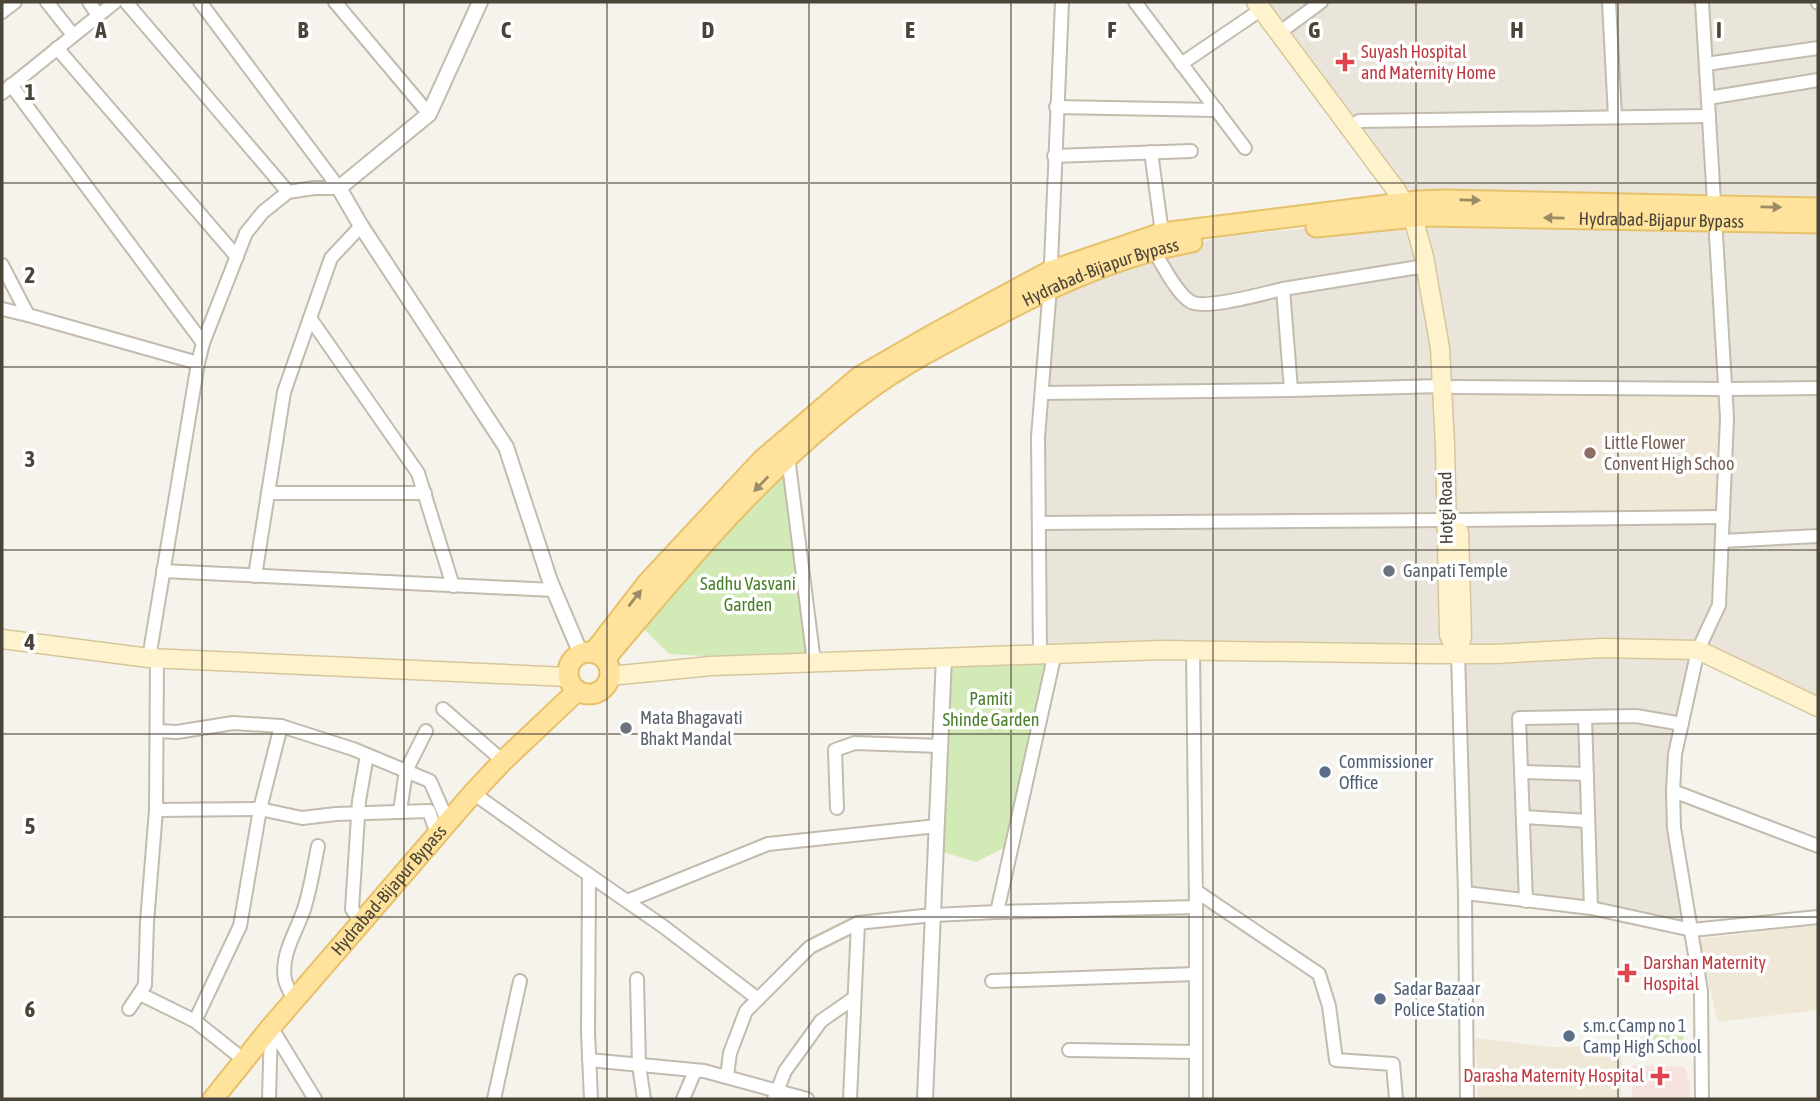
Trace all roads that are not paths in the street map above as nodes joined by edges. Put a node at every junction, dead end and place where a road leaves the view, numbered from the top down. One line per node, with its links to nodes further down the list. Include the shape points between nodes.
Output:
1 (15, 2): 15 (street)
2 (47, 2): 18 (street)
3 (89, 2): 16 (street)
4 (115, 2): 16 (street)
5 (126, 2): 37 (street)
6 (200, 2): 36 (street)
7 (335, 2): 28 (street)
8 (480, 2): 28 (street)
9 (1062, 2): 26 (street)
10 (1135, 2): 21 (street)
11 (1321, 2): 17 (street)
12 (1609, 2): 30 (street)
13 (1702, 2): 22 (street)
14 (1262, 4): 17 (main road, Hotgi Road); 21 (street); 39 (main road, Hotgi Road)
15 (2, 12)
16 (98, 15): 18 (street)
17 (1287, 27): 31 (main road, Hotgi Road)
18 (73, 35): 19 (street)
19 (57, 48): 24 (street); 44 (street)
20 (1818, 48): 22 (street)
21 (1181, 64): 27 (street)
22 (1706, 64): 25 (street)
23 (1818, 80): 25 (street)
24 (7, 89): 52 (street)
25 (1708, 98): 29 (street)
26 (1056, 107): 27 (street); 35 (street)
27 (1217, 110): 32 (street)
28 (429, 114): 36 (street)
29 (1709, 116): 30 (street); 40 (street)
30 (1615, 117): 31 (street)
31 (1359, 121): 39 (main road, Hotgi Road)
32 (1245, 148)
33 (1191, 151): 34 (street)
34 (1150, 152): 35 (street); 43 (street)
35 (1054, 156): 47 (street)
36 (339, 188): 37 (street); 42 (street)
37 (288, 192): 44 (street, via 246,233)
38 (1818, 208): 40 (main road, one-way to 38)
39 (1415, 209): 40 (main road, Hydrabad-Bijapur Bypass); 43 (main road, Hydrabad-Bijapur Bypass, via 1220,237); 46 (main road, Hotgi Road); 54 (main road, Hotgi Road, via 1434,253 1450,345)
40 (1716, 214): 41 (main road, Hydrabad-Bijapur Bypass); 56 (street)
41 (1818, 223)
42 (361, 226): 51 (street, via 331,258); 70 (street, via 506,447)
43 (1158, 241): 47 (main road, Hydrabad-Bijapur Bypass); 48 (street, via 1181,293 1191,302 1215,303)
44 (237, 257): 52 (street)
45 (2, 265): 50 (street)
46 (1425, 266): 48 (street); 54 (main road, Hotgi Road)
47 (1050, 279): 58 (street); 59 (main road, Hydrabad-Bijapur Bypass, via 918,356 862,395); 78 (main road, one-way to 47, via 648,582 762,460 859,377 939,331)
48 (1283, 289): 57 (street)
49 (2, 309): 50 (street)
50 (28, 315): 53 (street)
51 (310, 318): 60 (street, via 284,392); 61 (street, via 418,473)
52 (203, 343): 53 (street)
53 (198, 363): 67 (street)
54 (1448, 386): 56 (street); 57 (street); 63 (main road, Hotgi Road)
55 (1818, 388): 56 (street)
56 (1725, 389): 62 (street)
57 (1291, 390): 58 (street)
58 (1042, 393): 64 (street)
59 (788, 457): 78 (main road, Hydrabad-Bijapur Bypass, one-way to 78); 79 (street)
60 (268, 493): 61 (street); 68 (street)
61 (425, 493): 69 (street)
62 (1723, 517): 63 (street); 66 (street)
63 (1453, 520): 64 (street); 75 (main road, Hotgi Road, via 1449,635)
64 (1039, 523): 74 (street)
65 (1818, 536): 66 (street)
66 (1721, 541): 73 (street, via 1719,605)
67 (163, 571): 68 (street); 77 (street)
68 (256, 576): 69 (street)
69 (453, 586): 70 (street)
70 (553, 590): 78 (street)
71 (2, 639): 77 (main road)
72 (1193, 650): 74 (main road); 75 (main road); 108 (street)
73 (1698, 650): 75 (main road); 81 (main road); 84 (street)
74 (1048, 654): 76 (main road); 114 (street)
75 (1458, 654): 109 (street)
76 (944, 657): 79 (main road); 88 (street)
77 (153, 658): 80 (main road); 86 (street)
78 (597, 660): 79 (main road, via 711,666); 80 (main road, via 575,657 570,663); 80 (main road, via 608,683 591,694)
79 (814, 662)
80 (573, 684): 90 (main road, Hydrabad-Bijapur Bypass)
81 (1818, 707)
82 (443, 709): 90 (street)
83 (1585, 717): 84 (street, via 1636,716); 92 (street, via 1519,718); 93 (street)
84 (1682, 724): 94 (street)
85 (281, 726): 86 (street, via 233,723); 89 (street); 97 (street)
86 (157, 731): 98 (street)
87 (426, 731): 91 (street)
88 (940, 746): 96 (street, via 855,743 835,750); 103 (street)
89 (367, 755): 91 (street); 100 (street)
90 (503, 761): 95 (main road, Hydrabad-Bijapur Bypass)
91 (406, 771): 99 (street); 104 (street, via 430,781)
92 (1521, 772): 93 (street); 101 (street)
93 (1587, 774): 102 (street)
94 (1672, 791): 106 (street); 119 (street)
95 (473, 793): 104 (main road, Hydrabad-Bijapur Bypass); 107 (street)
96 (837, 808)
97 (260, 809): 98 (street); 100 (street, via 302,818); 129 (street, via 240,926)
98 (156, 810): 124 (street, via 145,985)
99 (400, 811): 100 (street); 104 (street, via 429,811)
100 (358, 813): 117 (street, via 352,909)
101 (1522, 817): 102 (street); 111 (street)
102 (1588, 821): 113 (street)
103 (937, 826): 110 (street, via 768,844); 115 (street)
104 (443, 828): 117 (main road, Hydrabad-Bijapur Bypass)
105 (318, 846): 127 (street, via 301,922 285,963)
106 (1818, 846)
107 (589, 875): 110 (street); 134 (street)
108 (1196, 891): 112 (street); 150 (street, via 1319,974 1329,1006 1336,1060 1393,1064)
109 (1465, 893): 111 (street); 151 (street)
110 (627, 901): 126 (street)
111 (1525, 901): 113 (street)
112 (1196, 906): 114 (street); 120 (street)
113 (1591, 908): 119 (street)
114 (997, 912): 115 (street)
115 (933, 915): 118 (street); 148 (street)
116 (1818, 917): 119 (street)
117 (361, 923): 127 (main road, Hydrabad-Bijapur Bypass)
118 (858, 923): 125 (street); 126 (street, via 810,947)
119 (1692, 930): 152 (street, via 1701,991)
120 (1196, 974): 123 (street); 132 (street)
121 (638, 979): 135 (street)
122 (520, 981): 142 (street)
123 (992, 981)
124 (140, 994): 128 (street); 129 (street)
125 (854, 998): 138 (street, via 821,1021 785,1071); 147 (street)
126 (758, 999): 137 (street, via 746,1011 730,1053)
127 (294, 1000): 130 (main road, Hydrabad-Bijapur Bypass)
128 (129, 1009)
129 (195, 1021): 133 (street)
130 (271, 1027): 133 (main road, Hydrabad-Bijapur Bypass); 140 (street); 141 (street)
131 (1069, 1050): 132 (street)
132 (1196, 1052): 149 (street)
133 (244, 1060): 139 (main road, Hydrabad-Bijapur Bypass)
134 (589, 1060): 135 (street); 143 (street)
135 (639, 1065): 136 (street); 144 (street)
136 (695, 1071): 137 (street); 145 (street)
137 (727, 1076): 138 (street)
138 (776, 1095): 146 (street)
139 (213, 1099)
140 (269, 1099)
141 (315, 1099)
142 (494, 1099)
143 (591, 1099)
144 (644, 1099)
145 (683, 1099)
146 (807, 1099)
147 (850, 1099)
148 (925, 1099)
149 (1196, 1099)
150 (1396, 1099)
151 (1466, 1099)
152 (1702, 1099)

